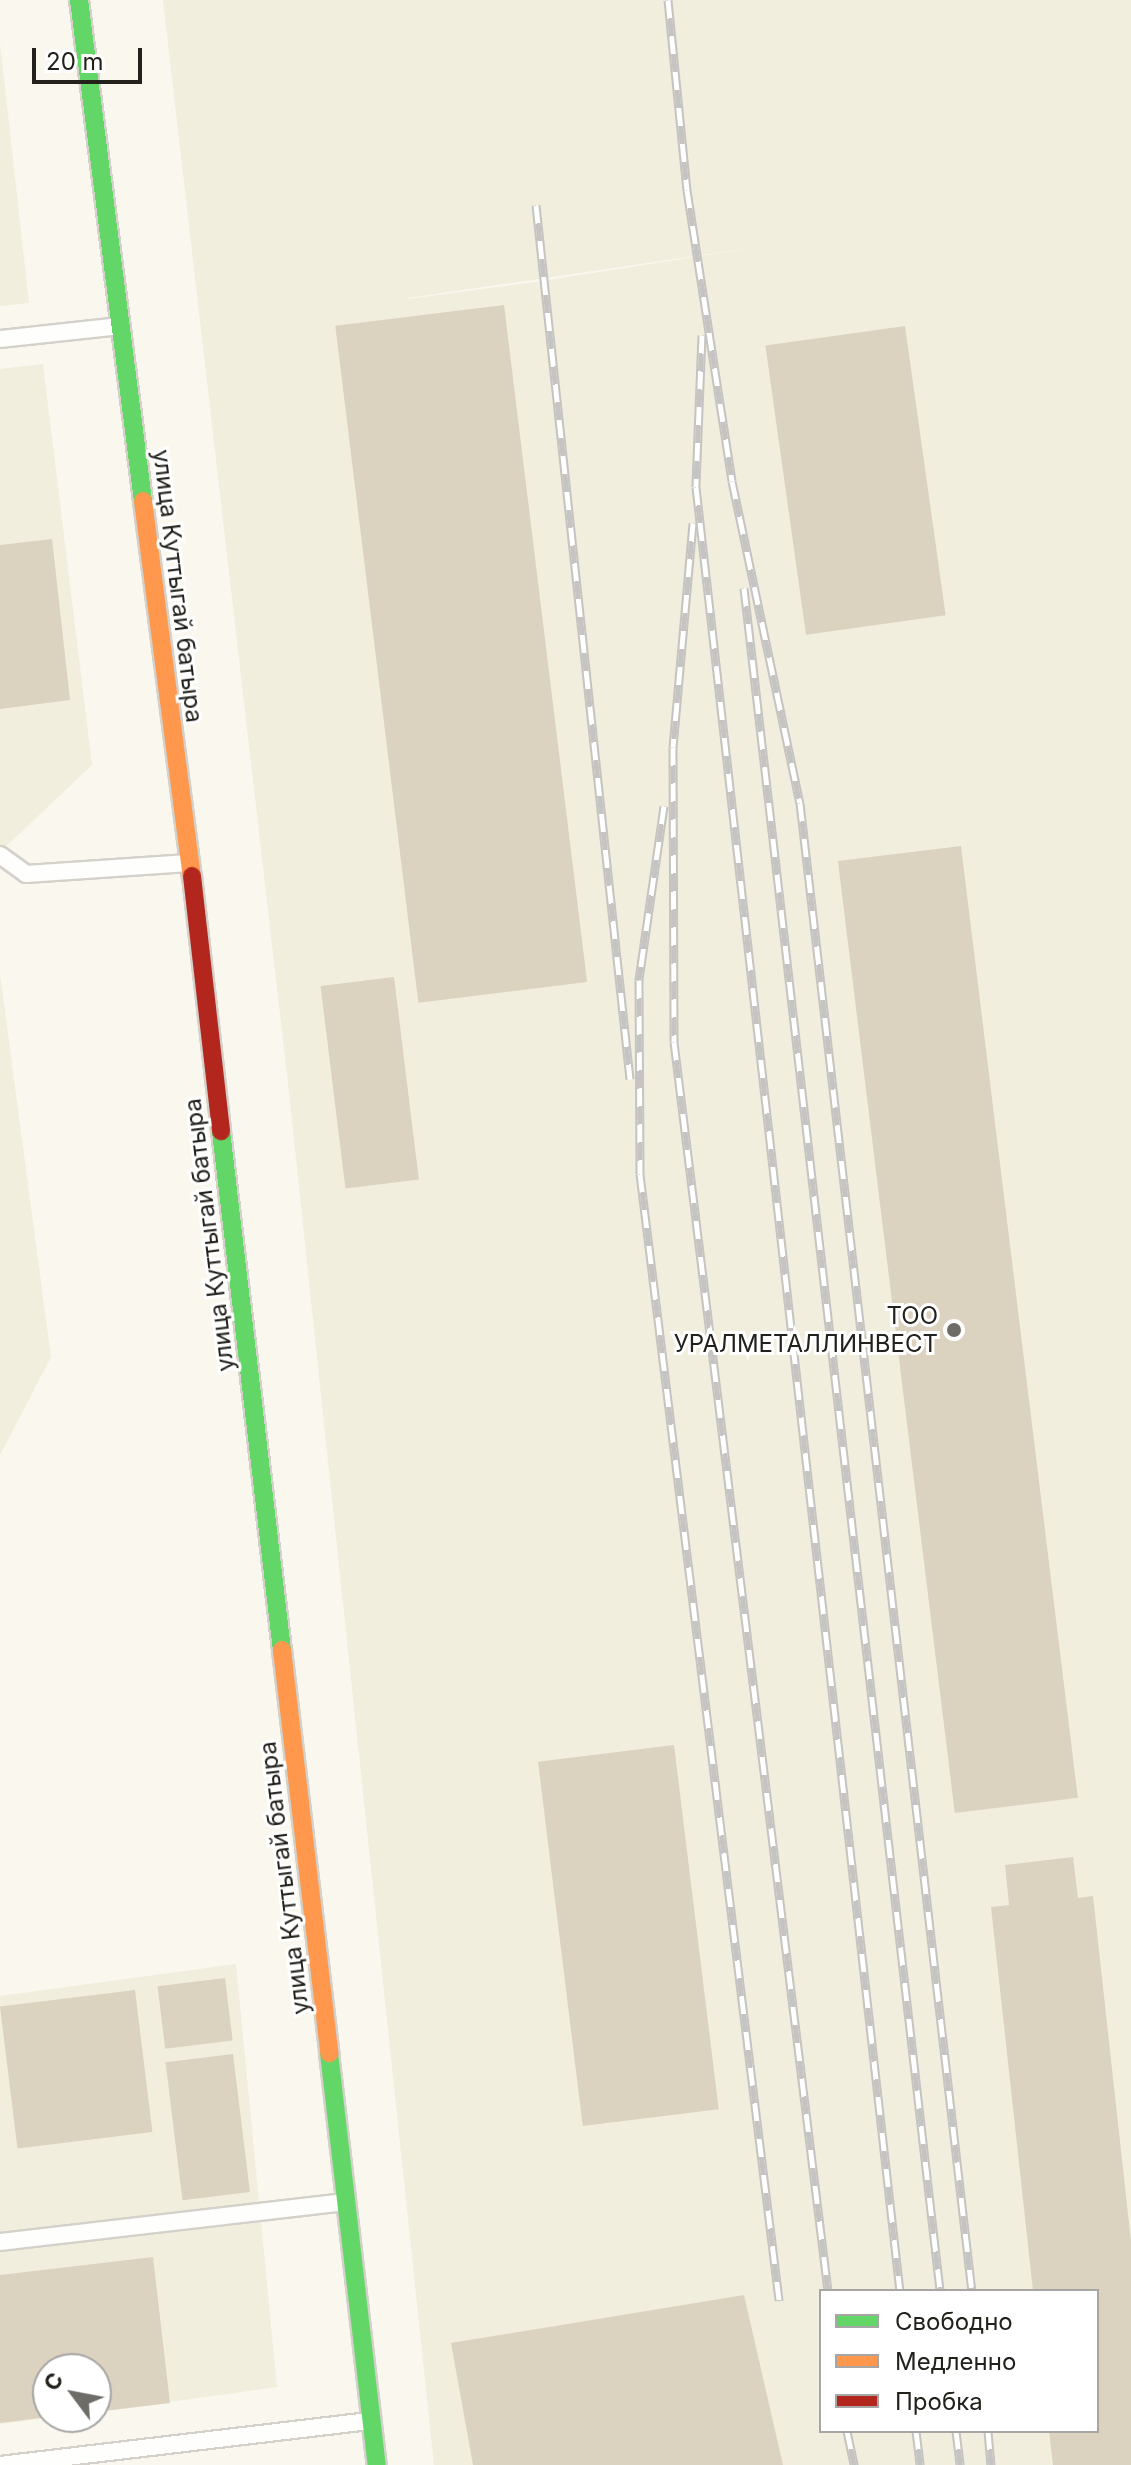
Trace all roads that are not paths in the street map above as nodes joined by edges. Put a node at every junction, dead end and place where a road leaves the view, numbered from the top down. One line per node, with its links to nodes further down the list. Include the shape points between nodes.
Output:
1 (79, 0): 2 (street, улица Куттыгай батыра)
2 (121, 326): 3 (lane); 5 (street, улица Куттыгай батыра)
3 (0, 339)
4 (0, 855): 5 (lane, via 26,874)
5 (190, 863): 6 (street, улица Куттыгай батыра)
6 (345, 2202): 7 (lane); 8 (street, улица Куттыгай батыра)
7 (0, 2242)
8 (372, 2421): 9 (lane); 10 (street, улица Куттыгай батыра)
9 (0, 2465)
10 (377, 2465)

